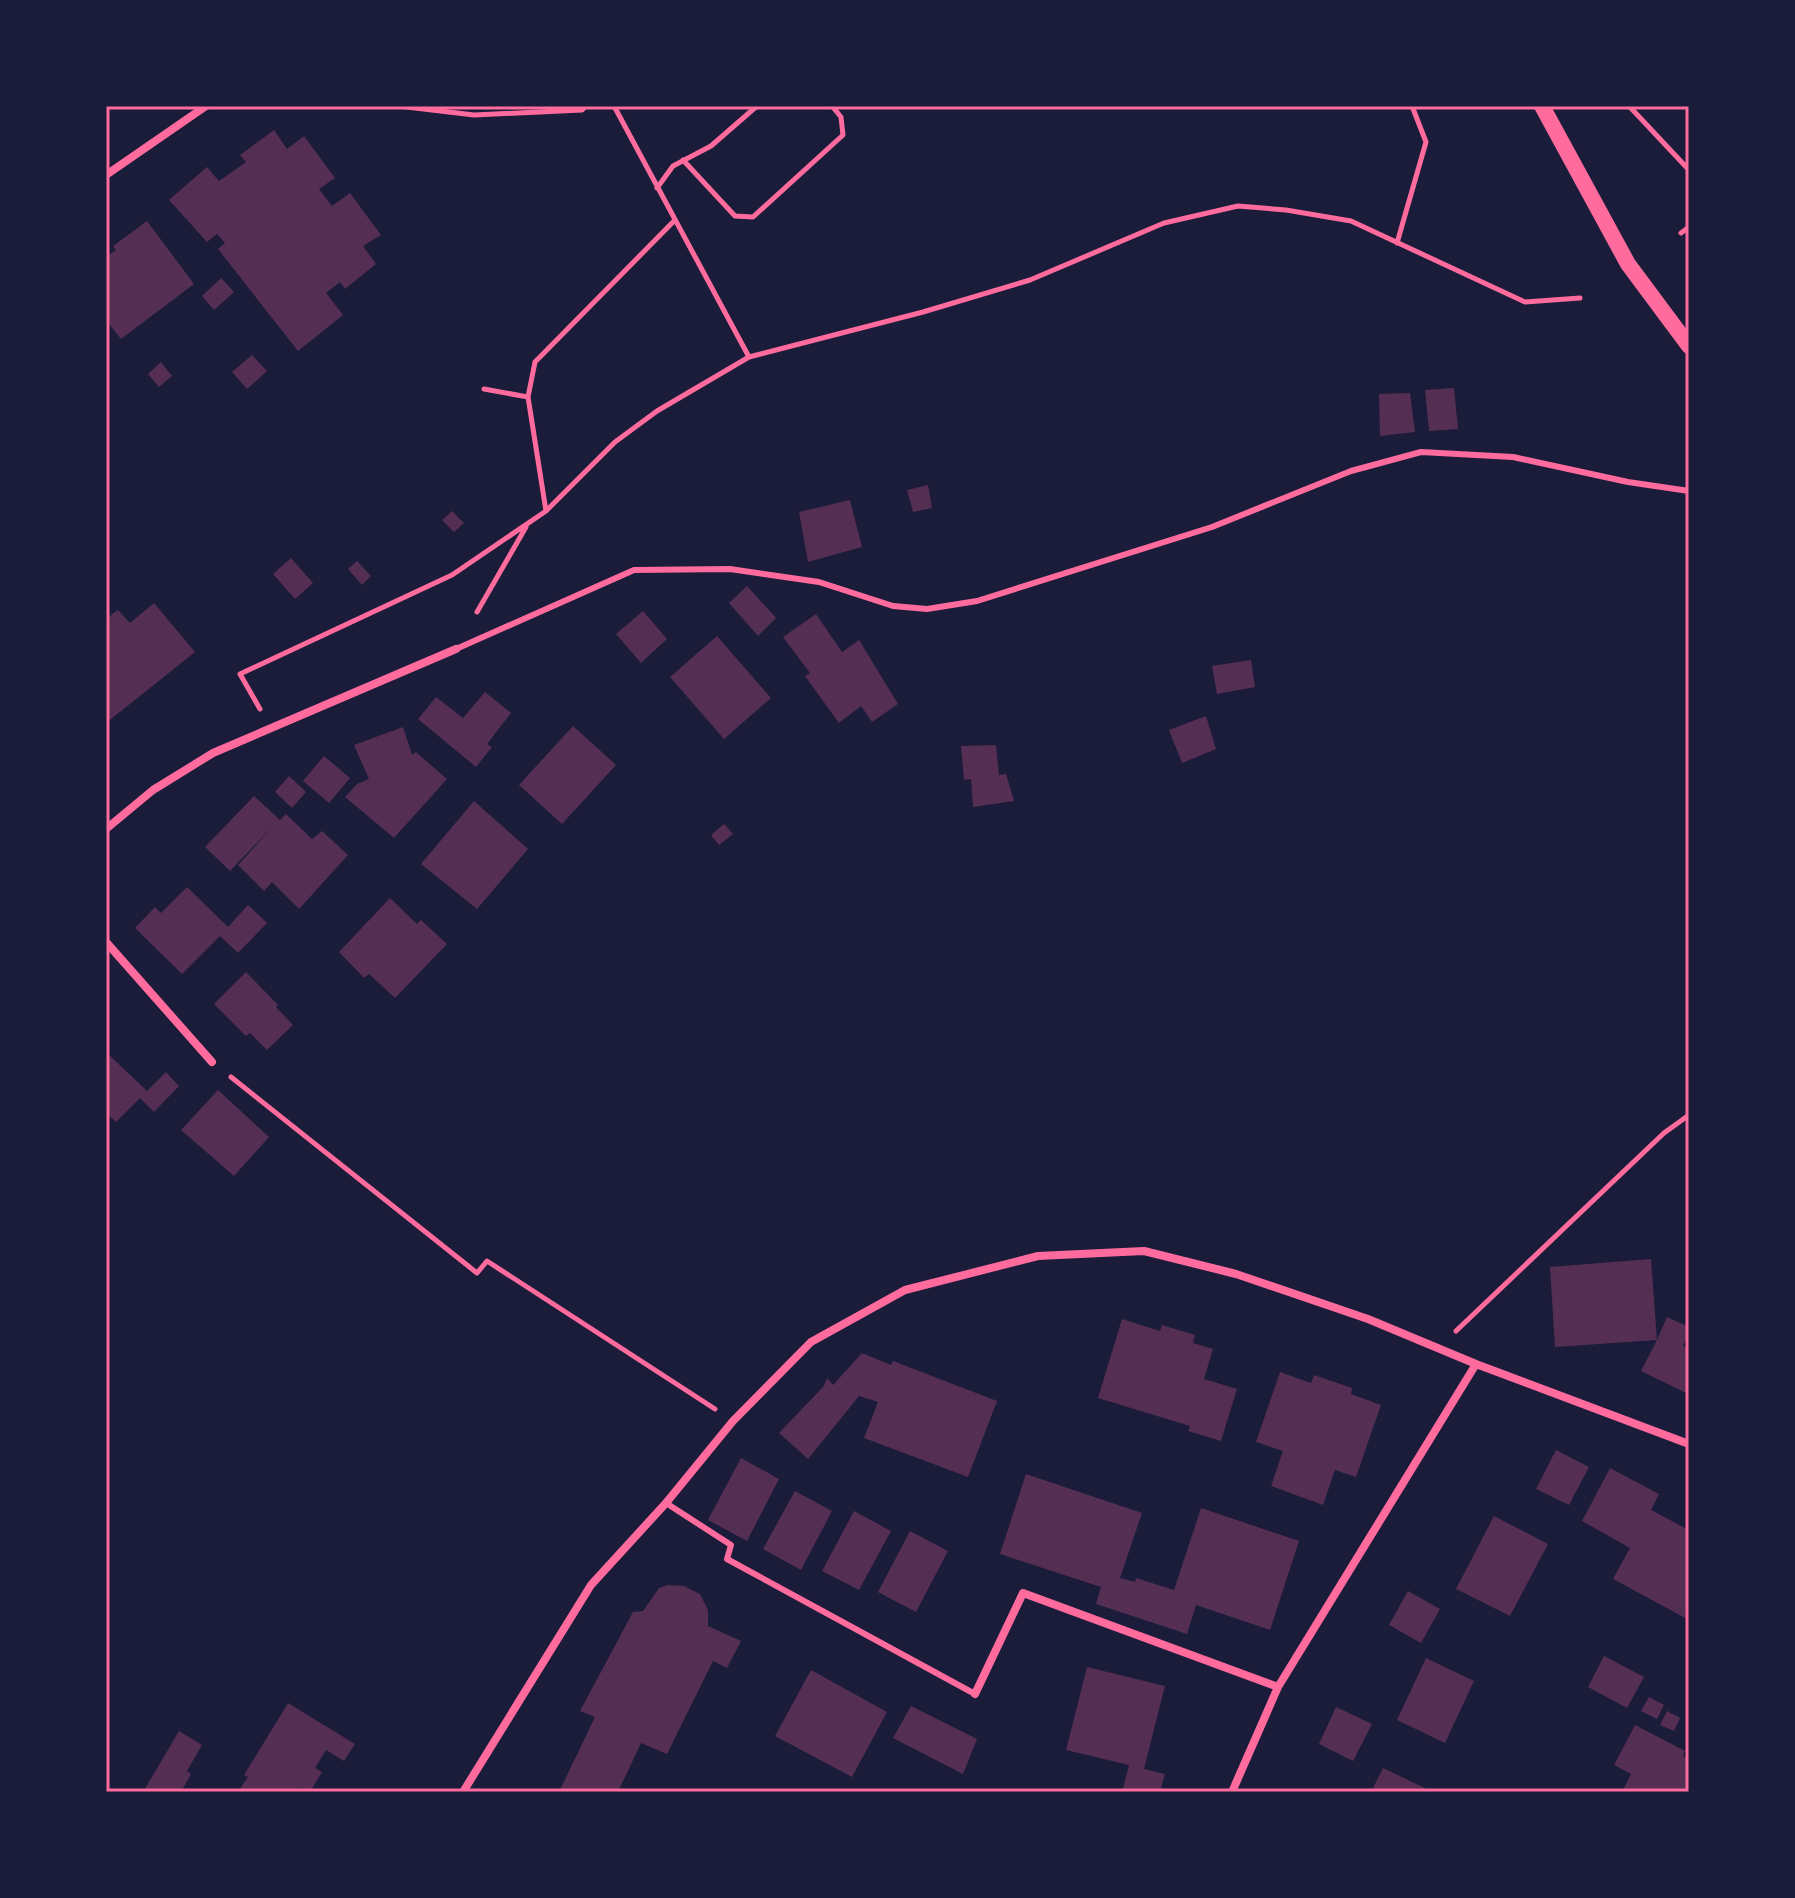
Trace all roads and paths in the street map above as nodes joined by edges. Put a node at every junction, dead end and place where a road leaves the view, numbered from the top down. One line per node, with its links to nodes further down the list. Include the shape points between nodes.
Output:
1 (206, 106): 12 (street)
2 (398, 106): 3 (path, via 474,115)
3 (586, 106)
4 (614, 106): 13 (path)
5 (757, 106): 10 (path, via 711,146)
6 (832, 106): 10 (path, via 841,117 843,135 753,217 735,216)
7 (1412, 106): 17 (path, via 1426,142)
8 (1542, 106): 19 (main road, via 1628,264)
9 (1629, 106): 11 (path)
10 (683, 160): 13 (path)
11 (1689, 170)
12 (106, 175)
13 (657, 188): 14 (path)
14 (675, 220): 20 (path); 22 (path, via 535,362)
15 (1689, 227): 16 (path)
16 (1681, 233)
17 (1397, 243): 18 (path, via 1525,302); 20 (path, via 1351,221 1238,206 1164,223 1030,280)
18 (1580, 298)
19 (1689, 346)
20 (749, 357): 24 (path, via 636,426)
21 (484, 389): 22 (path)
22 (528, 397): 24 (path)
23 (1689, 491): 26 (lane, via 1513,457 1421,452 1351,471 1212,527 977,601 927,609 893,606 819,582 730,569 634,570)
24 (546, 511): 25 (path)
25 (526, 526): 26 (path); 27 (path, via 452,575 240,674)
26 (456, 649): 27 (street)
27 (270, 727): 28 (street, via 201,760)
28 (106, 829)
29 (106, 942): 30 (street)
30 (212, 1062): 34 (path, via 477,1273 487,1261)
31 (1689, 1115): 32 (path)
32 (1438, 1349): 33 (street); 34 (street, via 1236,1274 1144,1251 1038,1256 905,1290 811,1342)
33 (1476, 1364): 35 (street); 37 (street)
34 (733, 1421): 36 (street)
35 (1689, 1444)
36 (666, 1503): 38 (lane, via 731,1545 727,1559); 39 (street, via 591,1585)
37 (1278, 1687): 38 (street, via 1023,1593); 40 (street)
38 (975, 1694)
39 (463, 1792)
40 (1232, 1792)

